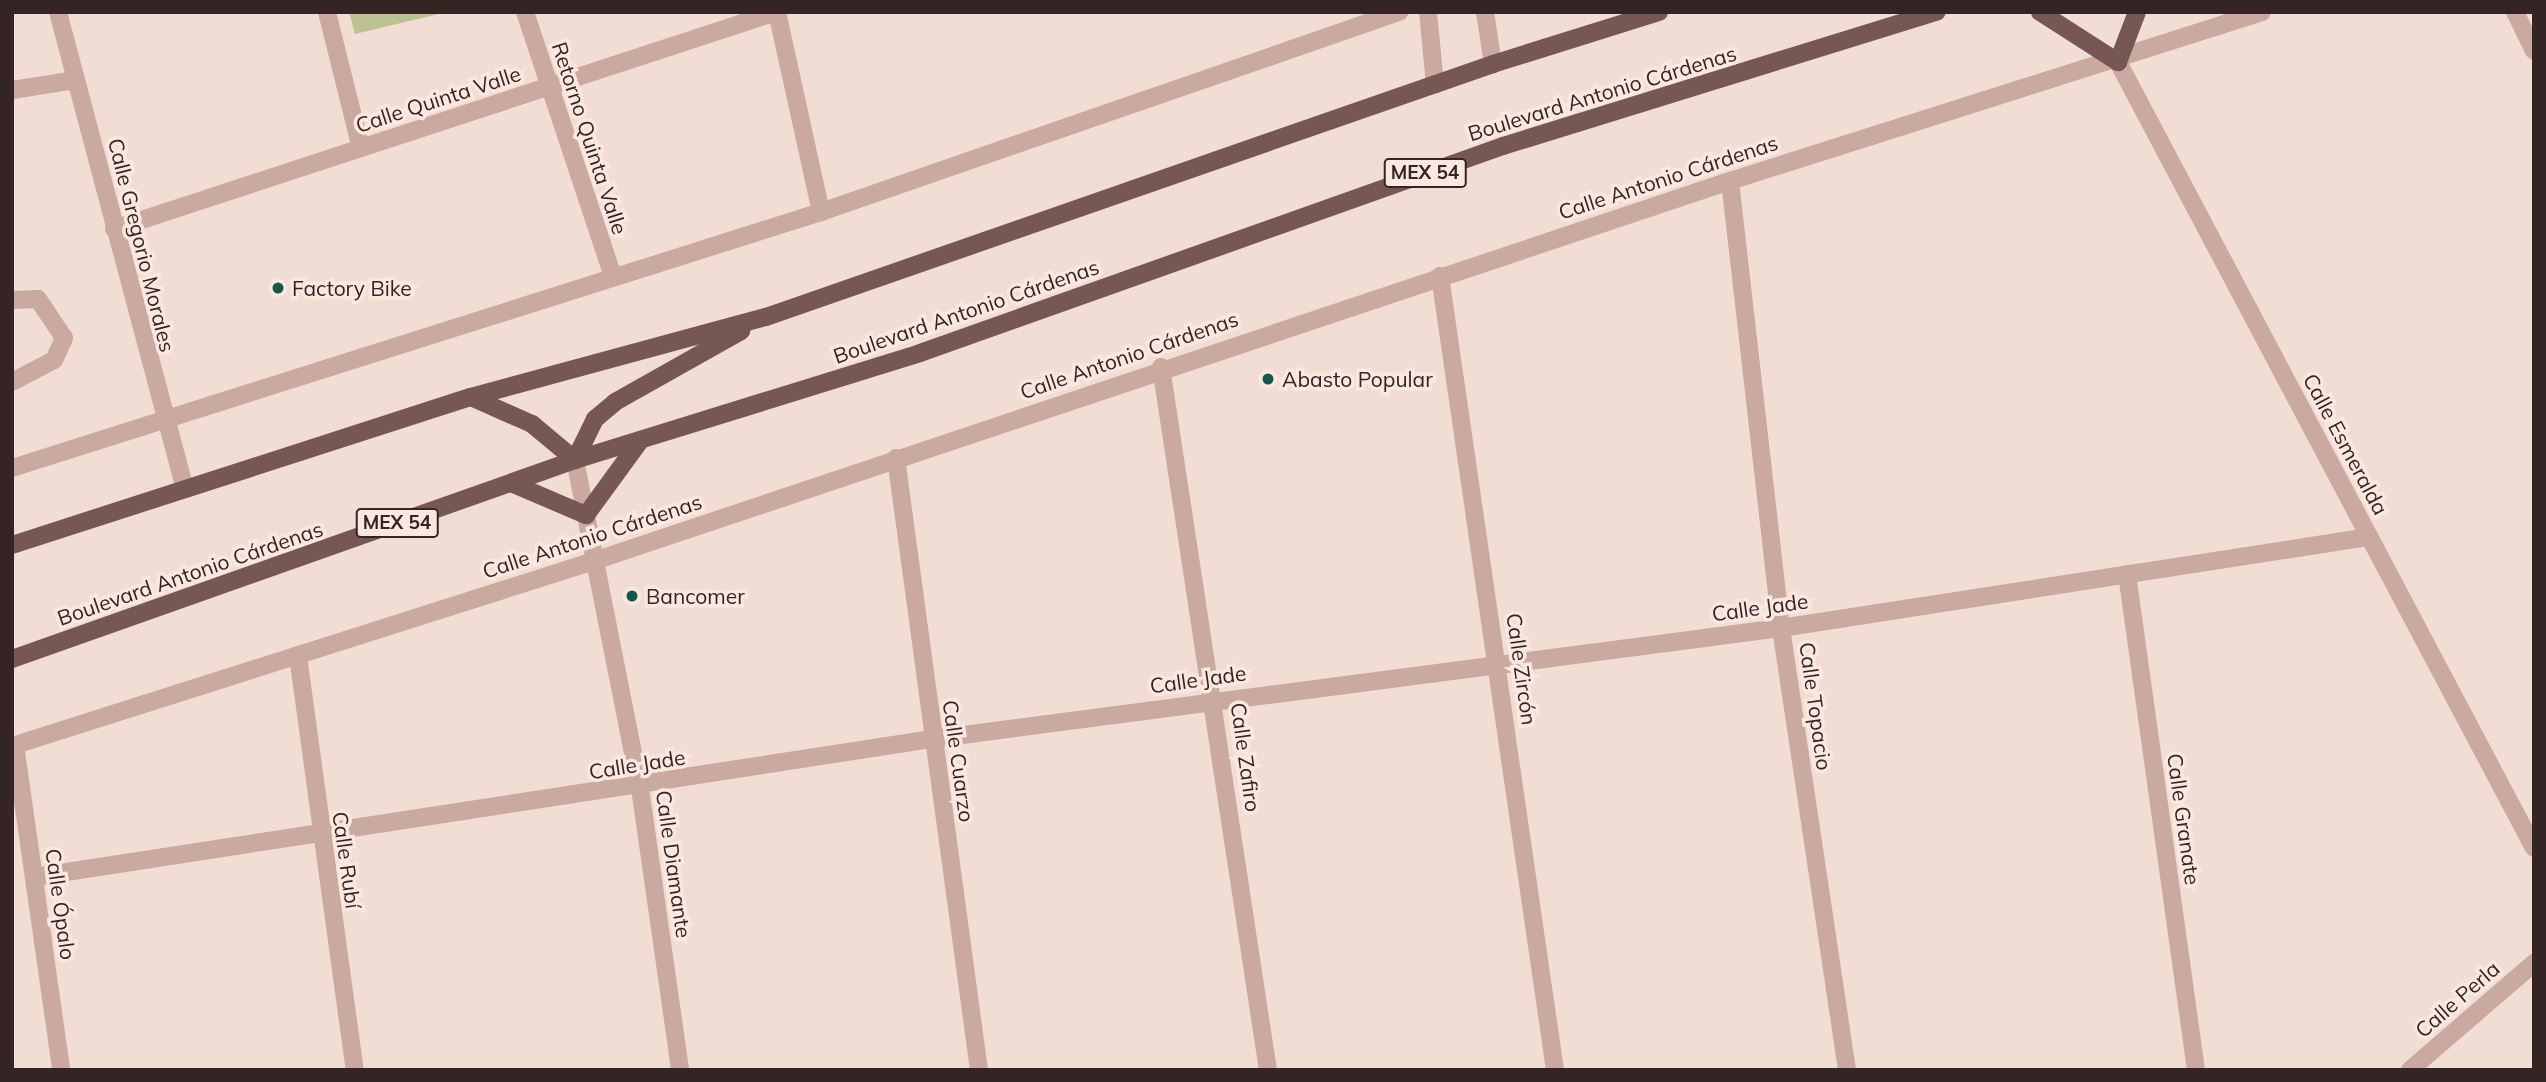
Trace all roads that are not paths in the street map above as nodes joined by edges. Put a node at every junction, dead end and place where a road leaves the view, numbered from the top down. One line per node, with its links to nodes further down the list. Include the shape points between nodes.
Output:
1 (58, 12): 17 (street, Calle Gregorio Morales)
2 (327, 12): 21 (street)
3 (525, 12): 19 (street, Retorno Quinta Valle)
4 (776, 12): 19 (street, Calle Quinta Valle); 23 (street)
5 (1399, 12): 23 (street)
6 (1428, 12): 18 (street)
7 (1485, 12): 16 (street)
8 (1659, 12): 16 (main road)
9 (1937, 12): 33 (main road, Boulevard Antonio Cárdenas / MEX 54, via 1503,146 920,353)
10 (2040, 12): 15 (main road)
11 (2137, 12): 15 (main road)
12 (2262, 12): 15 (street, Calle Antonio Cárdenas)
13 (2515, 12): 14 (street)
14 (2534, 51)
15 (2118, 62): 22 (street, Calle Antonio Cárdenas); 40 (street, Calle Esmeralda)
16 (1493, 64): 18 (main road)
17 (76, 80): 20 (street); 24 (street, Calle Gregorio Morales)
18 (1435, 85): 28 (main road)
19 (548, 87): 21 (street, Calle Quinta Valle); 26 (street, Retorno Quinta Valle)
20 (12, 90)
21 (361, 148): 24 (street, Calle Quinta Valle)
22 (1730, 181): 25 (street, Calle Antonio Cárdenas); 44 (street, Calle Topacio)
23 (821, 212): 26 (street)
24 (114, 229): 32 (street, Calle Gregorio Morales)
25 (1440, 276): 29 (street, Calle Antonio Cárdenas); 47 (street, Calle Zircón)
26 (613, 277): 32 (street)
27 (12, 300): 30 (street, via 38,299 64,338 54,360)
28 (766, 317): 31 (main road); 35 (main road, via 615,402 595,419)
29 (1161, 368): 34 (street, Calle Antonio Cárdenas); 48 (street, Calle Zafiro)
30 (12, 382)
31 (471, 397): 35 (main road, via 532,424); 38 (main road)
32 (162, 416): 36 (street); 38 (street, Calle Gregorio Morales)
33 (640, 441): 35 (main road, Boulevard Antonio Cárdenas / MEX 54); 39 (main road)
34 (896, 458): 42 (street, Calle Antonio Cárdenas); 49 (street, Calle Cuarzo)
35 (575, 460): 37 (main road, Boulevard Antonio Cárdenas / MEX 54); 39 (street, Calle Diamante)
36 (12, 468)
37 (511, 483): 39 (main road); 46 (main road, Boulevard Antonio Cárdenas / MEX 54)
38 (185, 488): 41 (main road)
39 (586, 515): 42 (street, Calle Diamante)
40 (2369, 537): 43 (street, Calle Jade); 53 (street, Calle Esmeralda)
41 (12, 545)
42 (594, 561): 45 (street, Calle Antonio Cárdenas); 51 (street, Calle Diamante)
43 (2127, 574): 44 (street, Calle Jade); 63 (street, Calle Granate)
44 (1781, 628): 47 (street, Calle Jade); 62 (street, Calle Topacio)
45 (298, 656): 50 (street, Calle Antonio Cárdenas); 52 (street, Calle Rubí)
46 (12, 659)
47 (1498, 664): 48 (street, Calle Jade); 61 (street, Calle Zircón)
48 (1214, 700): 49 (street, Calle Jade); 60 (street, Calle Zafiro)
49 (932, 739): 51 (street, Calle Jade); 59 (street, Calle Cuarzo)
50 (14, 746): 54 (street, Calle Ópalo)
51 (640, 788): 52 (street, Calle Jade); 58 (street, Calle Diamante)
52 (320, 833): 54 (street, Calle Jade); 57 (street, Calle Rubí)
53 (2534, 848)
54 (34, 877): 56 (street, Calle Ópalo)
55 (2534, 963): 64 (street, Calle Perla)
56 (61, 1070)
57 (355, 1070)
58 (680, 1070)
59 (979, 1070)
60 (1268, 1070)
61 (1555, 1070)
62 (1847, 1070)
63 (2196, 1070)
64 (2410, 1070)

